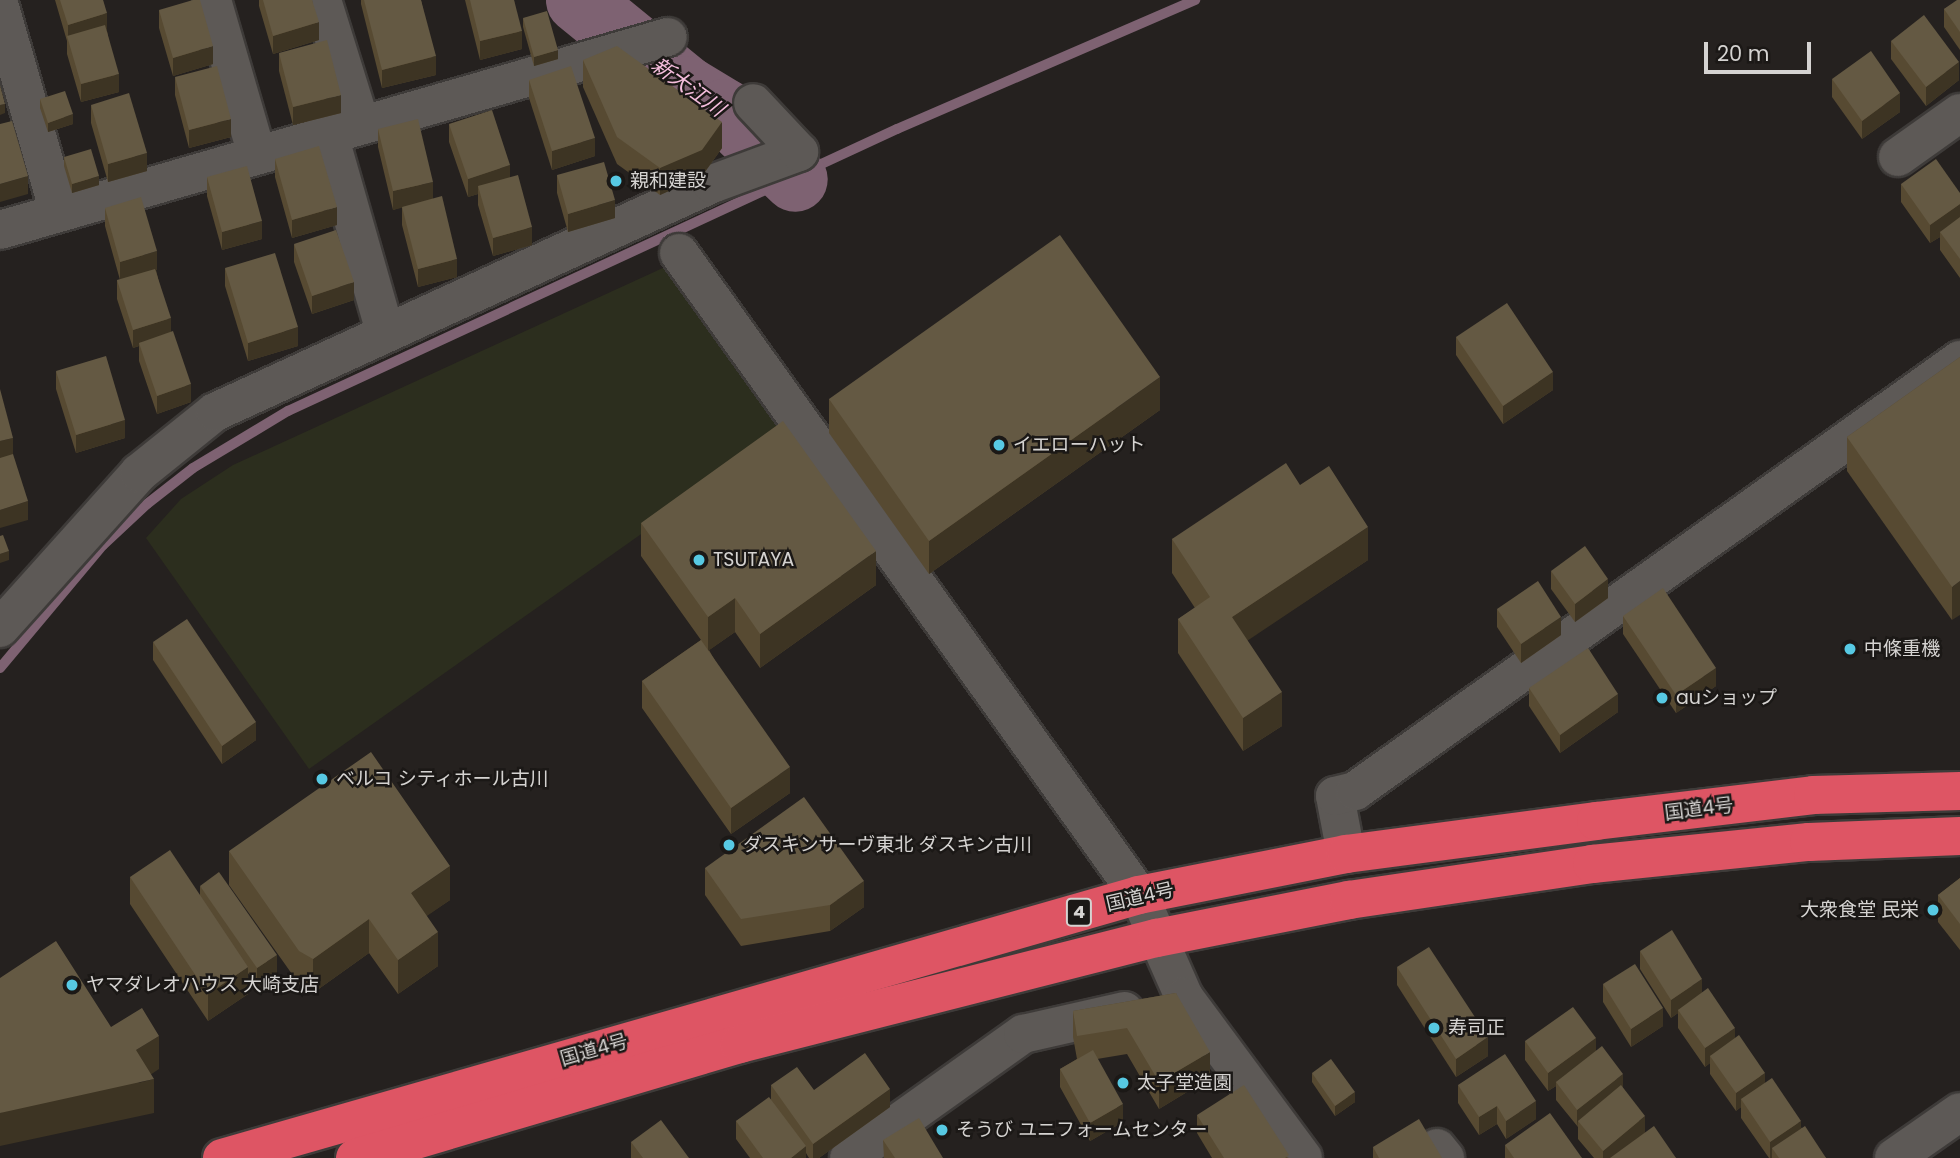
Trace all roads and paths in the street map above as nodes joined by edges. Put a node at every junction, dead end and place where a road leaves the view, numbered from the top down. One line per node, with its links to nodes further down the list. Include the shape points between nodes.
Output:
1 (212, 0): 8 (street)
2 (322, 0): 7 (street)
3 (0, 6): 10 (street)
4 (667, 37): 7 (street)
5 (1960, 113): 9 (street)
6 (777, 128): 13 (street, via 712,184)
7 (345, 130): 8 (street); 13 (street)
8 (257, 155): 10 (street)
9 (1898, 157)
10 (59, 213): 11 (street)
11 (0, 230)
12 (679, 253): 19 (street)
13 (386, 332): 15 (street, via 215,412 139,473)
14 (1960, 360): 18 (street, via 1355,791 1335,796)
15 (0, 628)
16 (1960, 791): 18 (highway, 国道4号 / 4, via 1813,795)
17 (1960, 835): 20 (highway, 国道4号 / 4, via 1809,842 1592,864 1349,901)
18 (1346, 854): 19 (highway, 国道4号 / 4)
19 (1139, 895): 20 (street); 23 (highway, 国道4号 / 4)
20 (1157, 937): 21 (street); 24 (highway, 国道4号 / 4, via 740,1044)
21 (1184, 997): 25 (street, via 1023,1034); 26 (street)
22 (1960, 1112): 27 (street)
23 (222, 1158)
24 (355, 1158)
25 (849, 1158)
26 (1303, 1158)
27 (1894, 1158)

